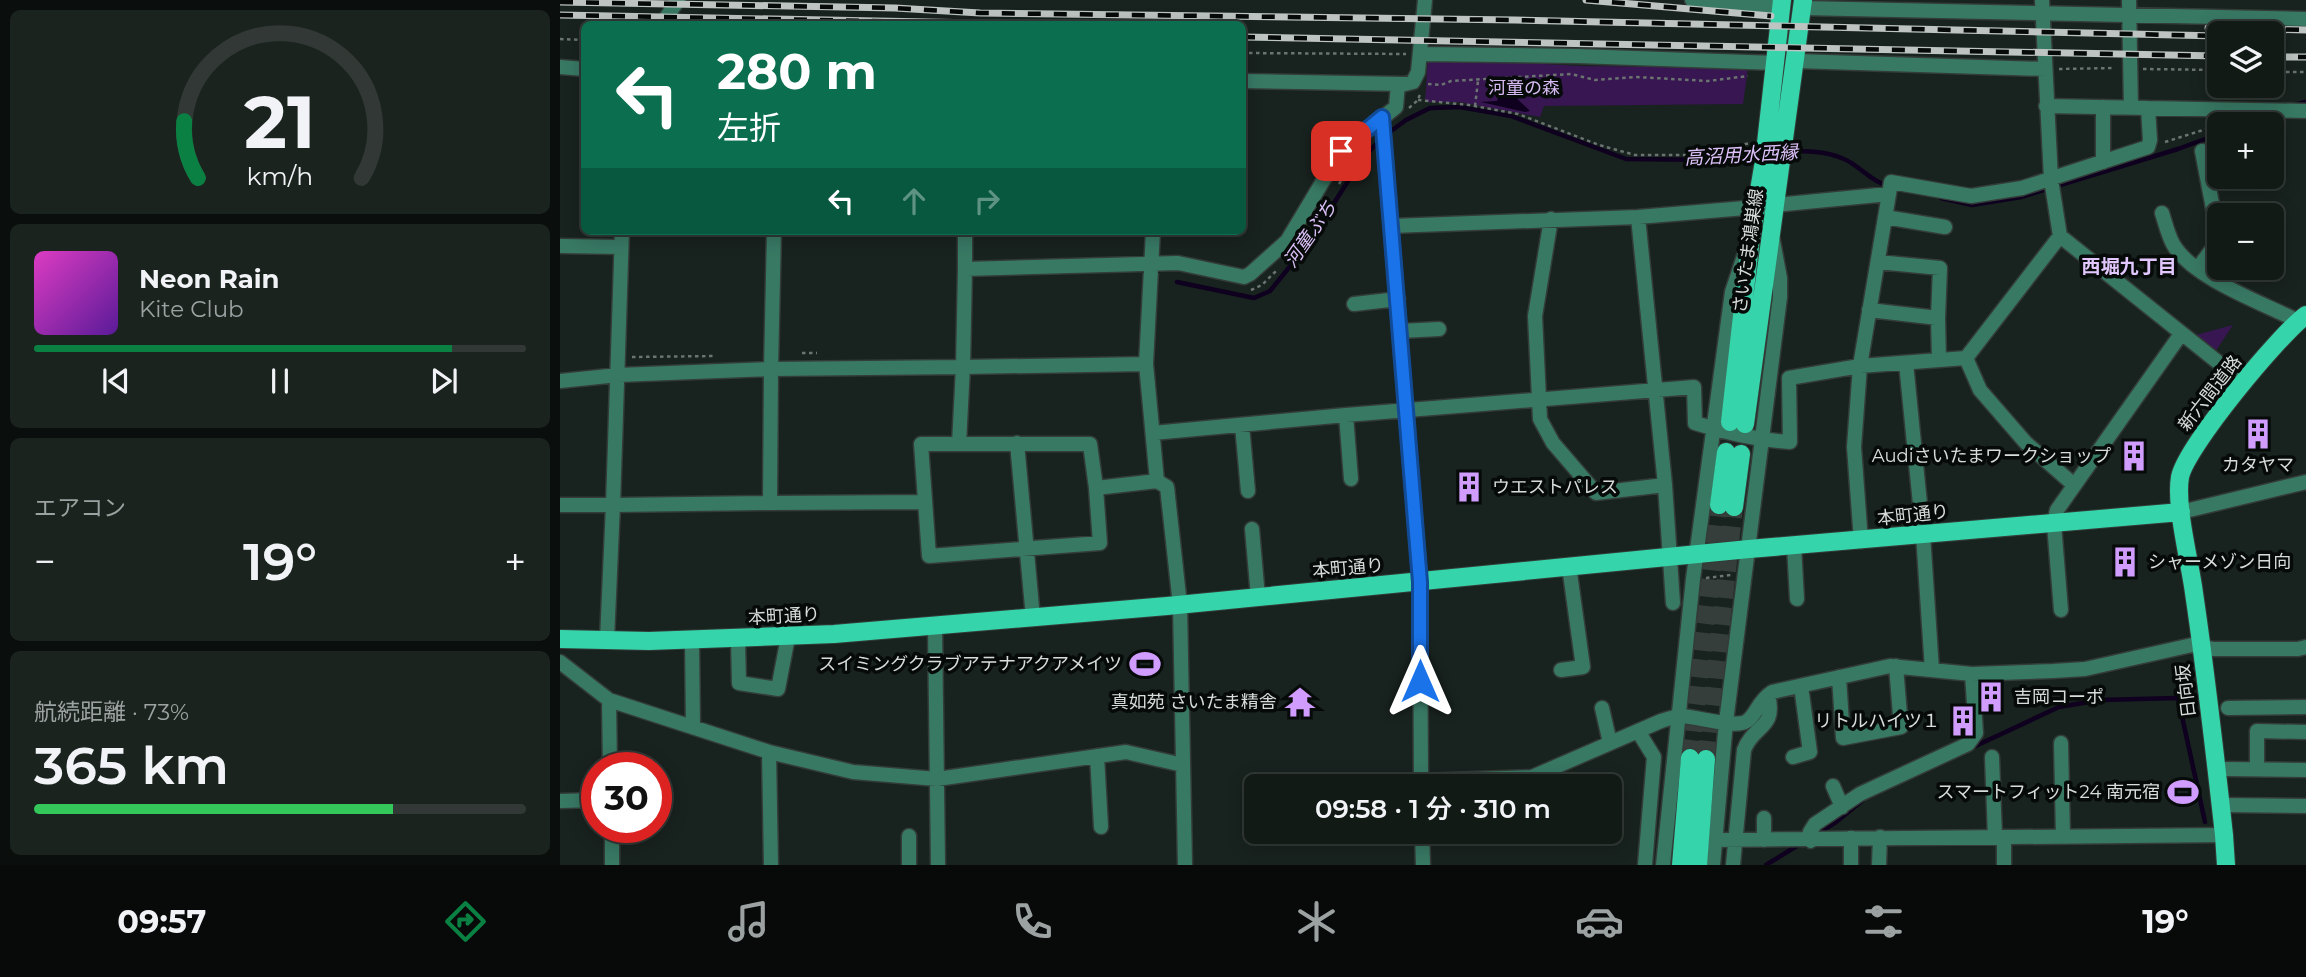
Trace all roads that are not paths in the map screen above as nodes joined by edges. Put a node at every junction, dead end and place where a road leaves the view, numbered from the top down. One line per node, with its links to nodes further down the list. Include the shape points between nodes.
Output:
1 (678, 0): 9 (street)
2 (1425, 0): 10 (street)
3 (1692, 0): 4 (street)
4 (1781, 4): 12 (main road, さいたま鴻巣線)
5 (1803, 4): 6 (street); 11 (main road, さいたま鴻巣線)
6 (2042, 7): 7 (street); 15 (street)
7 (2129, 8): 8 (street); 20 (street)
8 (2306, 19)
9 (664, 21)
10 (1420, 54): 12 (street); 17 (street, via 1415,79)
11 (1796, 61): 15 (street); 24 (main road, さいたま鴻巣線)
12 (1776, 63): 24 (main road, さいたま鴻巣線)
13 (560, 67): 14 (street)
14 (581, 69)
15 (2045, 69): 18 (street)
16 (1246, 81): 17 (street)
17 (1398, 84): 23 (street, via 1396,107)
18 (2046, 106): 19 (street); 28 (street)
19 (2103, 107): 20 (street); 27 (street)
20 (2131, 108): 21 (street)
21 (2148, 108): 22 (street); 27 (street, via 2148,147)
22 (2306, 111)
23 (1381, 129): 36 (street); 47 (street, via 1341,151 1287,241 1250,274 1244,277 1178,263)
24 (1767, 139): 26 (main road, さいたま鴻巣線)
25 (2202, 151): 48 (street, via 2219,240)
26 (1773, 160): 30 (main road, さいたま鴻巣線); 31 (main road, さいたま鴻巣線)
27 (2103, 162): 28 (street)
28 (2052, 186): 29 (street, via 1971,196); 43 (street)
29 (1890, 189): 30 (street); 34 (street)
30 (1776, 205): 38 (main road, さいたま鴻巣線)
31 (1757, 207): 33 (street); 73 (main road, さいたま鴻巣線)
32 (2162, 213): 48 (street, via 2173,244)
33 (1638, 217): 35 (street); 68 (street)
34 (1885, 218): 37 (street); 46 (street)
35 (1551, 219): 36 (street); 69 (street, via 1535,316)
36 (1391, 226): 50 (street)
37 (1945, 227)
38 (1772, 233): 73 (main road, さいたま鴻巣線); 75 (street, via 1780,297)
39 (622, 235): 45 (street)
40 (774, 235): 64 (street)
41 (965, 235): 49 (street)
42 (1153, 235): 47 (street)
43 (2060, 236): 57 (street); 58 (street)
44 (560, 246): 45 (street)
45 (621, 247): 65 (street)
46 (1878, 262): 52 (street); 53 (street, via 1940,268)
47 (1152, 264): 49 (street); 61 (street)
48 (2197, 268): 54 (street, via 2213,281)
49 (965, 269): 63 (street)
50 (1398, 299): 51 (street); 56 (street)
51 (1354, 304)
52 (1869, 310): 53 (street); 62 (street)
53 (1938, 318): 59 (street)
54 (2302, 318): 67 (main road, 新六間道路)
55 (1439, 329): 56 (street)
56 (1401, 331): 70 (street)
57 (2181, 334): 67 (street); 83 (street)
58 (1966, 358): 59 (street); 83 (street, via 1980,390 2026,443)
59 (1939, 360): 60 (street)
60 (1906, 363): 62 (street); 94 (street)
61 (1146, 364): 63 (street); 74 (street)
62 (1860, 366): 75 (street, via 1789,378 1790,442); 95 (street, via 1854,447)
63 (963, 367): 64 (street); 77 (street)
64 (771, 369): 65 (street); 87 (street)
65 (618, 375): 66 (street); 89 (street)
66 (560, 381)
67 (2244, 383): 91 (main road, 新六間道路, via 2187,458 2180,475)
68 (1655, 389): 69 (street); 73 (street, via 1694,387 1695,423); 82 (street)
69 (1540, 398): 70 (street); 82 (street, via 1540,419 1553,443 1596,493)
70 (1407, 410): 71 (street); 102 (street)
71 (1346, 415): 72 (street); 79 (street)
72 (1242, 425): 74 (street); 85 (street)
73 (1730, 425): 75 (street); 99 (street)
74 (1153, 433): 80 (street)
75 (1763, 439): 98 (street)
76 (1017, 443): 77 (street); 84 (street, via 1090,444); 97 (street)
77 (959, 444): 86 (street, via 921,444)
78 (1734, 453): 90 (main road)
79 (1351, 479)
80 (1157, 481): 84 (street); 106 (street, via 1167,488)
81 (2306, 482): 91 (street)
82 (1665, 485): 100 (street)
83 (2074, 485): 92 (street, via 2057,510)
84 (1097, 488): 97 (street, via 1100,542)
85 (1248, 491)
86 (925, 502): 87 (street); 97 (street, via 929,556)
87 (770, 503): 89 (street)
88 (560, 505): 89 (street)
89 (613, 505): 113 (street)
90 (1727, 506)
91 (2181, 512): 92 (main road, 本町通り); 115 (main road, 日向坂)
92 (2054, 524): 94 (main road, 本町通り); 107 (street)
93 (1252, 529): 103 (street)
94 (1923, 534): 95 (main road, 本町通り); 120 (street)
95 (1861, 541): 96 (main road, 本町通り)
96 (1794, 547): 98 (main road, 本町通り); 104 (street)
97 (1027, 549): 108 (street)
98 (1749, 549): 99 (main road, 本町通り); 130 (street)
99 (1696, 555): 100 (main road, 本町通り); 129 (street)
100 (1670, 558): 101 (main road, 本町通り); 105 (street)
101 (1569, 566): 102 (main road, 本町通り); 119 (street, via 1583,667)
102 (1420, 582): 103 (main road, 本町通り); 145 (street)
103 (1258, 597): 106 (main road, 本町通り)
104 (1797, 599)
105 (1673, 604)
106 (1180, 605): 108 (main road, 本町通り); 141 (street)
107 (2061, 610)
108 (1033, 618): 109 (main road, 本町通り)
109 (935, 626): 110 (main road, 本町通り); 147 (street)
110 (788, 637): 112 (main road, 本町通り); 112 (street, via 778,690 739,683)
111 (560, 639): 113 (main road, 本町通り)
112 (738, 639): 114 (main road, 本町通り)
113 (607, 640): 114 (main road, 本町通り)
114 (692, 640): 131 (street)
115 (2202, 647): 116 (street); 121 (street, via 2192,645 2085,669); 151 (main road, 日向坂)
116 (2306, 647)
117 (560, 662): 125 (street)
118 (1896, 666): 120 (street); 122 (street); 122 (street, via 1901,727 1843,738)
119 (1561, 670)
120 (1932, 670): 121 (street)
121 (1972, 674): 153 (street, via 1976,733 1968,744 1860,794)
122 (1839, 677): 123 (street)
123 (1801, 686): 124 (street); 139 (street, via 1810,752)
124 (1768, 695): 130 (street, via 1745,723); 163 (street, via 1769,719 1744,750)
125 (609, 700): 131 (street); 136 (street)
126 (2306, 707): 128 (street)
127 (1602, 708): 134 (street)
128 (2228, 708)
129 (1679, 716): 130 (street); 132 (street); 175 (street)
130 (1726, 722): 162 (street)
131 (693, 727): 137 (street)
132 (1638, 732): 134 (street); 174 (street, via 1654,757)
133 (2306, 732): 143 (street, via 2257,731)
134 (1610, 743): 146 (street)
135 (2061, 743): 158 (street)
136 (610, 752)
137 (769, 752): 147 (street, via 853,772); 169 (street)
138 (1097, 756): 141 (street, via 1126,752); 147 (street); 155 (street)
139 (1793, 757)
140 (1992, 757): 159 (street)
141 (1183, 765): 172 (street)
142 (2225, 769): 143 (street)
143 (2257, 769): 144 (street)
144 (2306, 770)
145 (1421, 774)
146 (1539, 774)
147 (937, 779): 171 (street)
148 (1832, 786): 153 (street)
149 (581, 800): 150 (street)
150 (560, 801)
151 (2221, 805): 152 (street); 156 (main road, 日向坂)
152 (2306, 806)
153 (1842, 807): 165 (street, via 1815,824)
154 (1764, 818): 164 (street)
155 (1101, 827)
156 (2224, 835): 158 (street); 183 (main road, 日向坂)
157 (909, 836): 170 (street)
158 (2063, 836): 159 (street)
159 (2000, 837): 161 (street); 182 (street)
160 (1851, 838): 161 (street); 165 (street); 180 (street)
161 (1880, 838): 181 (street)
162 (1714, 840): 163 (street); 178 (street)
163 (1736, 840): 164 (street); 179 (street)
164 (1764, 840): 165 (street)
165 (1811, 841)
166 (612, 843): 168 (street)
167 (1422, 844): 173 (street)
168 (612, 865)
169 (771, 865)
170 (909, 865)
171 (938, 865)
172 (1185, 865)
173 (1423, 865)
174 (1645, 865)
175 (1662, 865)
176 (1681, 865): 177 (main road, via 1698,758)
177 (1698, 865)
178 (1713, 865)
179 (1733, 865)
180 (1851, 865)
181 (1879, 865)
182 (2004, 865)
183 (2226, 865)

